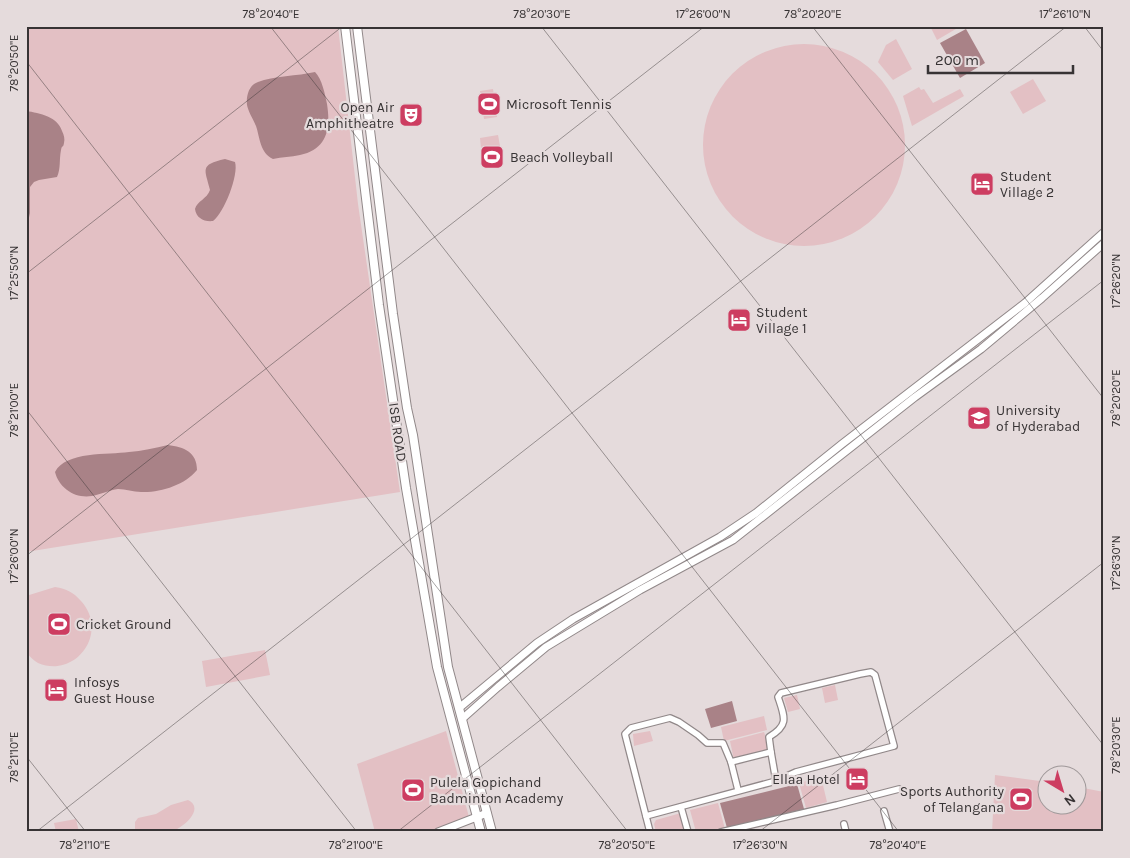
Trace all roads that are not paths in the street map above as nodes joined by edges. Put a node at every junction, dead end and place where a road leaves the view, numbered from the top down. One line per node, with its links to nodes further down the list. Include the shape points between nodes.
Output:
1 (345, 26): 16 (main road, ISB ROAD, via 378,296 406,488 437,667)
2 (357, 26): 5 (main road, ISB ROAD, via 407,408 448,667)
3 (1104, 232): 5 (street, via 1025,303 756,513 720,537 573,619 537,643)
4 (1104, 243): 6 (street, via 981,349 733,540 640,590 546,647)
5 (459, 708): 6 (main road, ISB ROAD)
6 (462, 719): 14 (main road, ISB ROAD)
7 (771, 752): 8 (street); 9 (street); 9 (street, via 769,737 784,724 778,697 781,693 860,674 871,672 875,675 894,746 796,772)
8 (731, 762): 11 (street); 15 (street, via 724,743 707,743 670,718 627,730 625,734)
9 (776, 781): 11 (street)
10 (899, 789): 24 (street)
11 (738, 790): 12 (street)
12 (681, 806): 15 (street); 23 (street)
13 (884, 811): 26 (street)
14 (487, 815): 16 (street); 21 (main road, ISB ROAD)
15 (646, 816): 22 (street)
16 (477, 819): 18 (street); 19 (street); 20 (main road, ISB ROAD)
17 (844, 824): 25 (street)
18 (438, 832)
19 (451, 832)
20 (481, 832)
21 (492, 832)
22 (650, 832)
23 (688, 832)
24 (720, 832)
25 (846, 832)
26 (890, 832)

